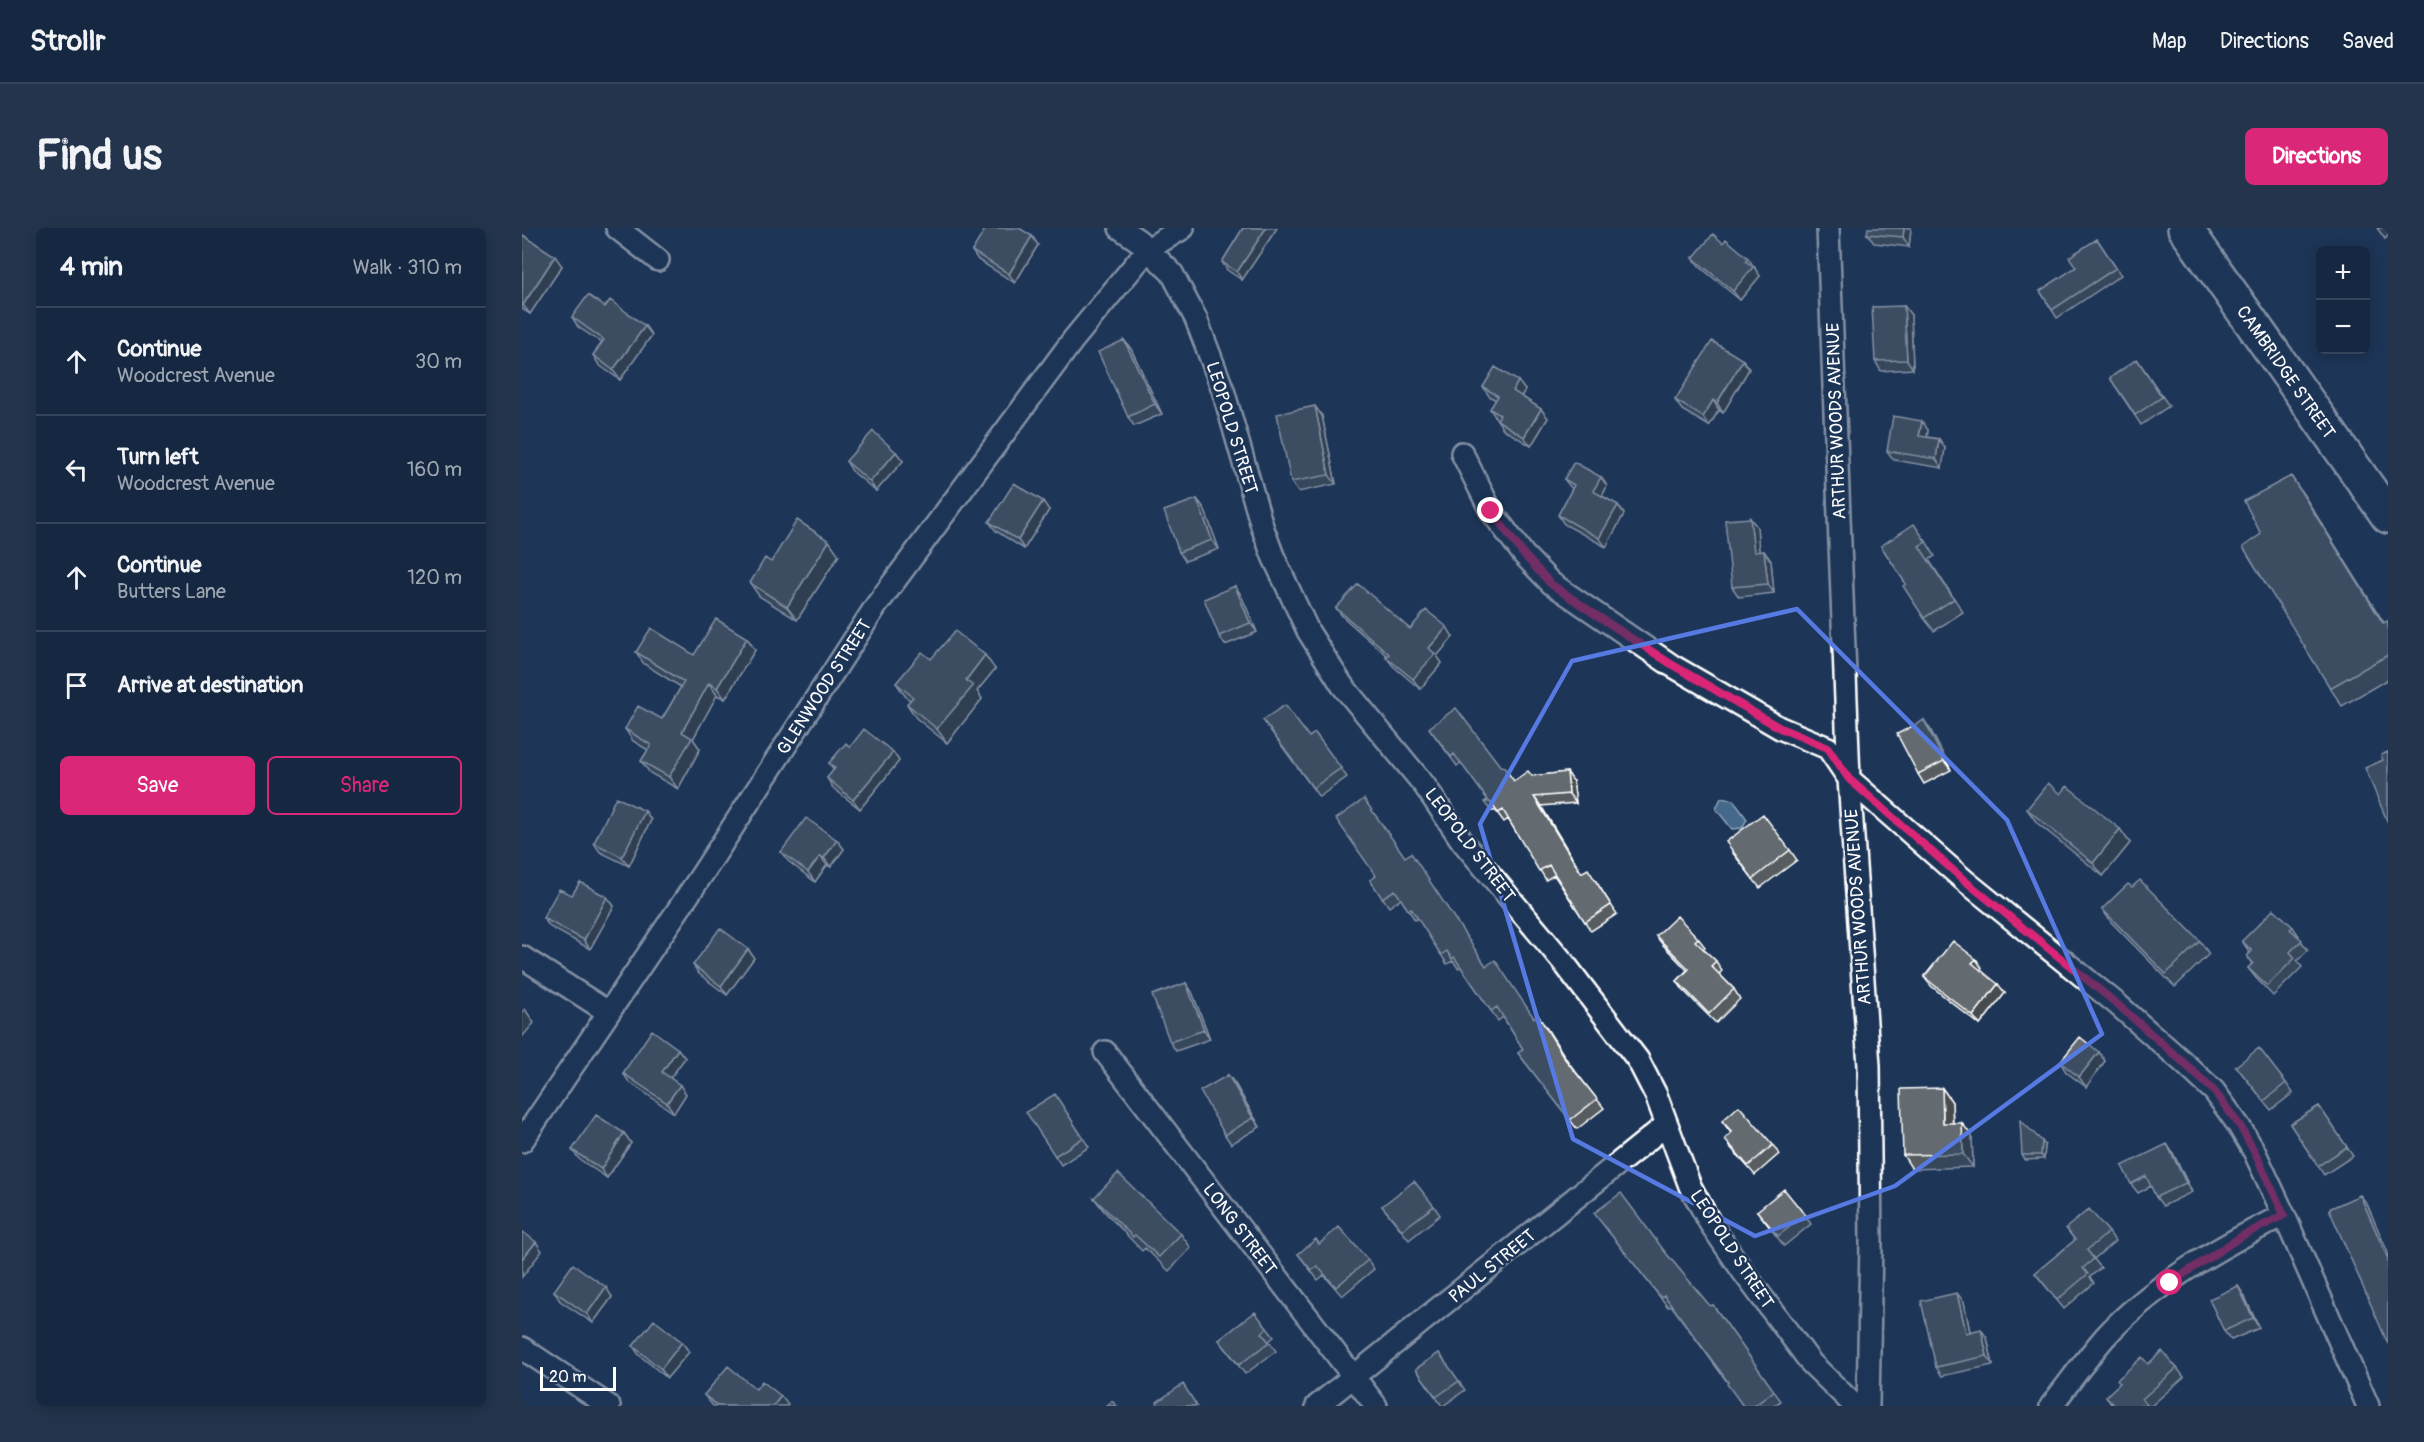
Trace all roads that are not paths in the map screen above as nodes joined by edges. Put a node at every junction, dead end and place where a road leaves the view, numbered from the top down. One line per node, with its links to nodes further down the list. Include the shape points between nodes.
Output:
1 (617, 228): 7 (street)
2 (1120, 228): 6 (street, LEOPOLD STREET)
3 (1183, 228): 6 (street, GLENWOOD STREET)
4 (1828, 228): 10 (street, ARTHUR WOODS AVENUE)
5 (2185, 228): 9 (main road, CAMBRIDGE STREET)
6 (1148, 249): 12 (street, GLENWOOD STREET, via 1073,340 876,606 732,830); 14 (street, LEOPOLD STREET, via 1172,273 1196,319 1223,390 1272,556 1308,631 1342,685 1638,1060 1653,1086)
7 (658, 260)
8 (1462, 453): 10 (street, via 1491,511 1551,584 1681,670 1780,728 1828,748)
9 (2388, 516)
10 (1849, 779): 16 (street, via 1964,880 2117,1004 2214,1091 2254,1151); 23 (street, ARTHUR WOODS AVENUE, via 1869,1066)
11 (522, 957): 12 (street)
12 (608, 1012): 15 (street, GLENWOOD STREET)
13 (1105, 1052): 18 (street, LONG STREET)
14 (1666, 1125): 18 (street, PAUL STREET); 22 (street, LEOPOLD STREET, via 1690,1186 1710,1223 1811,1363)
15 (522, 1141)
16 (2284, 1215): 24 (street, via 2201,1260 2135,1308 2106,1336); 25 (street)
17 (522, 1348): 19 (street)
18 (1353, 1377): 20 (street, PAUL STREET); 21 (street, LONG STREET)
19 (609, 1406)
20 (1317, 1406)
21 (1376, 1406)
22 (1855, 1406)
23 (1868, 1406)
24 (2051, 1406)
25 (2368, 1406)

